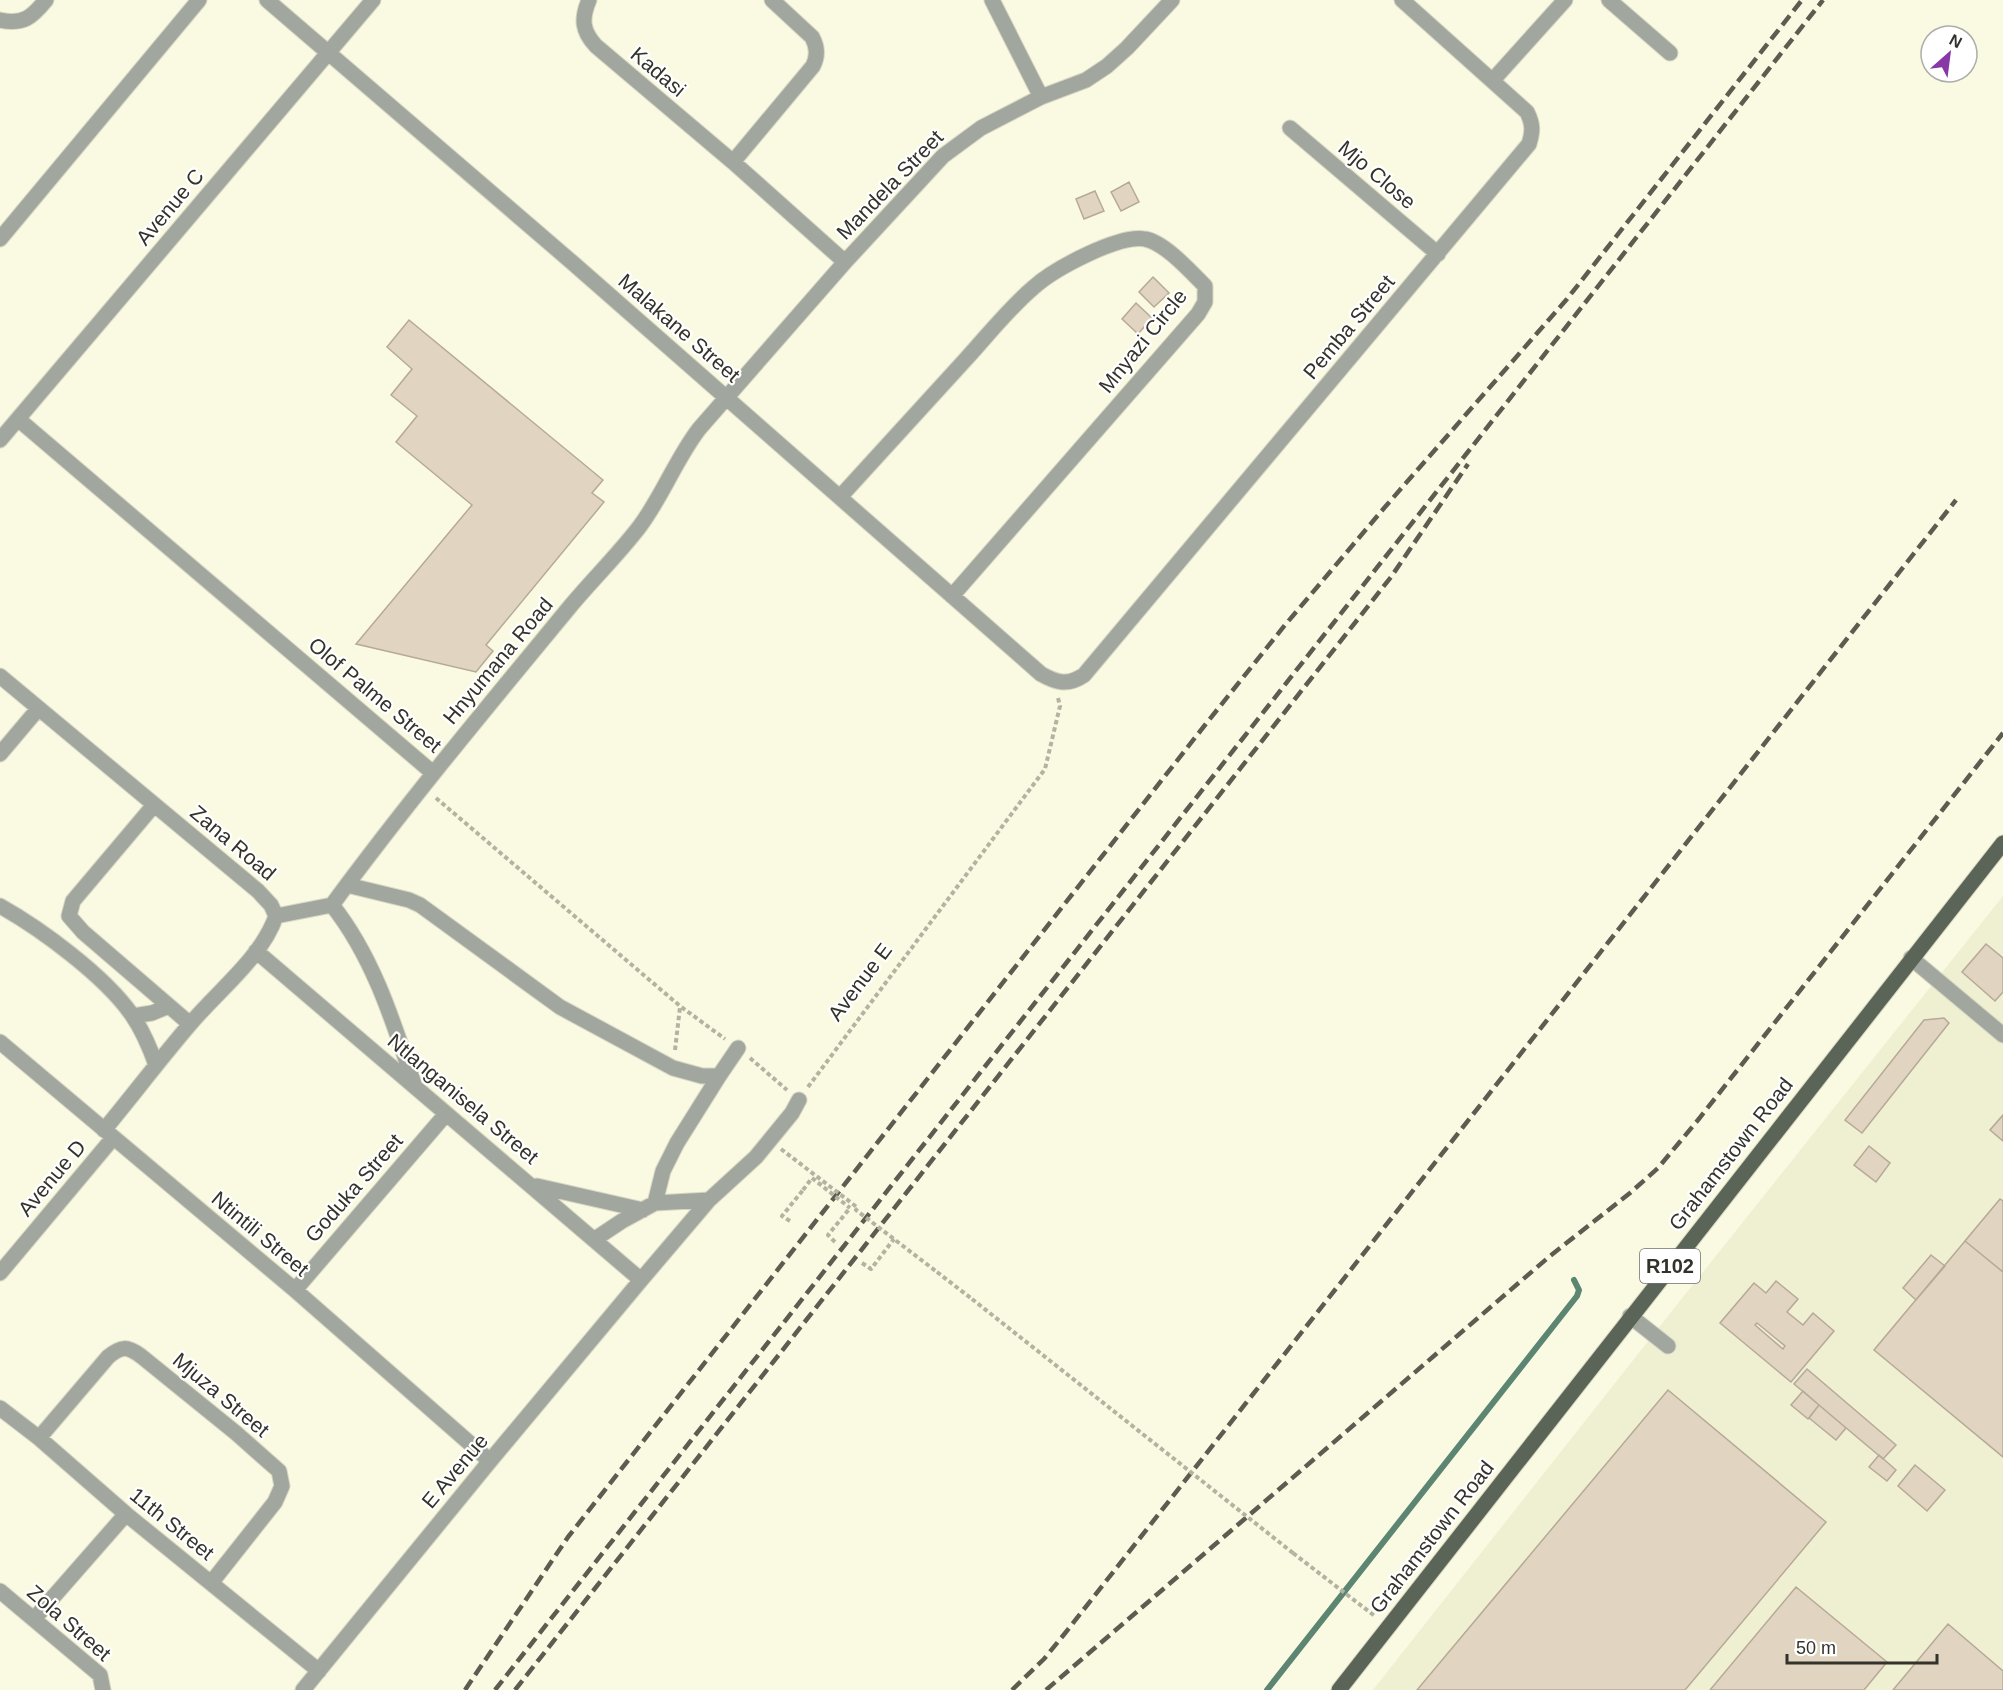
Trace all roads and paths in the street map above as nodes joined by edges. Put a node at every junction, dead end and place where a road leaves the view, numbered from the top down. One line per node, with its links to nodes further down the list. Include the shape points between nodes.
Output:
1 (46, 0): 12 (street, via 30,18)
2 (199, 0): 19 (street)
3 (267, 0): 13 (street, Malakane Street)
4 (373, 0): 13 (street, Avenue C)
5 (589, 0): 18 (street, Kadasi, via 583,24 596,46)
6 (771, 0): 18 (street, via 812,37 816,61)
7 (992, 0): 16 (street)
8 (1172, 0): 16 (street, Mandela Street, via 1107,66 1086,80)
9 (1402, 0): 15 (street, Pemba Street)
10 (1565, 0): 15 (street)
11 (1609, 0): 14 (street)
12 (0, 20)
13 (329, 52): 22 (street, Malakane Street); 23 (street, Avenue C)
14 (1670, 53)
15 (1493, 80): 20 (street, Pemba Street, via 1527,112 1533,130 1529,144)
16 (1041, 97): 21 (street, Mandela Street, via 981,128 943,156)
17 (1290, 128): 20 (street, Mjo Close)
18 (733, 162): 21 (street, Kadasi)
19 (0, 239)
20 (1438, 254): 27 (street, Pemba Street, via 1084,675 1076,681)
21 (845, 262): 22 (street, Mandela Street)
22 (727, 398): 24 (street, Malakane Street); 30 (street, Hnyumana Road, via 686,445 639,527)
23 (6, 429): 30 (street, Olof Palme Street)
24 (840, 497): 25 (street, Malakane Street); 25 (street, Mnyazi Circle, via 1000,322 1047,277 1103,247 1134,238 1146,239 1181,262 1205,286 1205,302 1198,314)
25 (952, 596): 27 (street, Malakane Street, via 1041,674)
26 (0, 676): 28 (street, Zana Road)
27 (1060, 682): 50 (path, Avenue E, via 1060,706 1045,769)
28 (38, 709): 29 (street); 31 (street, Zana Road)
29 (0, 754)
30 (433, 773): 33 (street, Hnyumana Road); 40 (path, Olof Palme Street, via 430,793)
31 (154, 805): 36 (street, Zana Road, via 258,891); 39 (street, via 74,901 69,916)
32 (2003, 843): 38 (main road, Grahamstown Road / R102)
33 (346, 885): 34 (street, Hnyumana Road); 47 (street, via 420,905 560,1007)
34 (332, 905): 36 (street); 49 (street, via 346,922 374,974)
35 (0, 906): 41 (street, via 36,928 85,967)
36 (276, 916): 37 (street, via 269,935)
37 (256, 951): 42 (street); 49 (street, Ntlanganisela Street)
38 (1911, 958): 43 (street); 65 (main road, Grahamstown Road / R102)
39 (169, 1006): 41 (street); 42 (street)
40 (680, 1006): 45 (path, Olof Palme Street); 47 (path)
41 (133, 1016): 46 (street)
42 (190, 1024): 46 (street)
43 (2003, 1035)
44 (0, 1042): 52 (street, Ntintili Street)
45 (738, 1048): 48 (street); 50 (path, Olof Palme Street)
46 (156, 1065): 52 (street)
47 (673, 1068): 48 (street)
48 (718, 1076): 56 (street, via 677,1143)
49 (415, 1088): 51 (street, Ntlanganisela Street)
50 (799, 1100): 55 (street, via 756,1157)
51 (446, 1113): 54 (street, Ntlanganisela Street); 64 (street, Goduka Street)
52 (108, 1134): 62 (street, Avenue D); 64 (street, Ntintili Street)
53 (782, 1149): 59 (path, bridge)
54 (533, 1185): 56 (street); 58 (street, Ntlanganisela Street)
55 (709, 1200): 56 (street); 63 (street)
56 (649, 1207): 58 (street)
57 (790, 1221): 60 (path, bridge, via 782,1216 812,1178 850,1208 828,1235)
58 (595, 1239): 63 (street, Ntlanganisela Street)
59 (894, 1239): 61 (path, via 871,1269); 74 (path, bridge)
60 (835, 1242)
61 (862, 1263)
62 (0, 1273)
63 (641, 1280): 69 (street, E Avenue)
64 (295, 1290): 69 (street, Ntintili Street)
65 (1630, 1316): 66 (street); 74 (main road, Grahamstown Road / R102)
66 (1668, 1346)
67 (0, 1408): 68 (street, 11th Street)
68 (39, 1438): 70 (street, 11th Street); 71 (street, Mjuza Street, via 108,1357 124,1348 141,1356 236,1433 279,1471 282,1486 275,1502)
69 (490, 1461): 75 (street, E Avenue)
70 (126, 1514): 71 (street, 11th Street); 73 (street)
71 (212, 1583): 75 (street, 11th Street)
72 (0, 1591): 73 (street, Zola Street)
73 (34, 1618): 76 (street, Zola Street, via 100,1675)
74 (1388, 1627): 78 (main road, Grahamstown Road / R102)
75 (319, 1671): 77 (street, E Avenue)
76 (103, 1690)
77 (303, 1690)
78 (1339, 1690)

